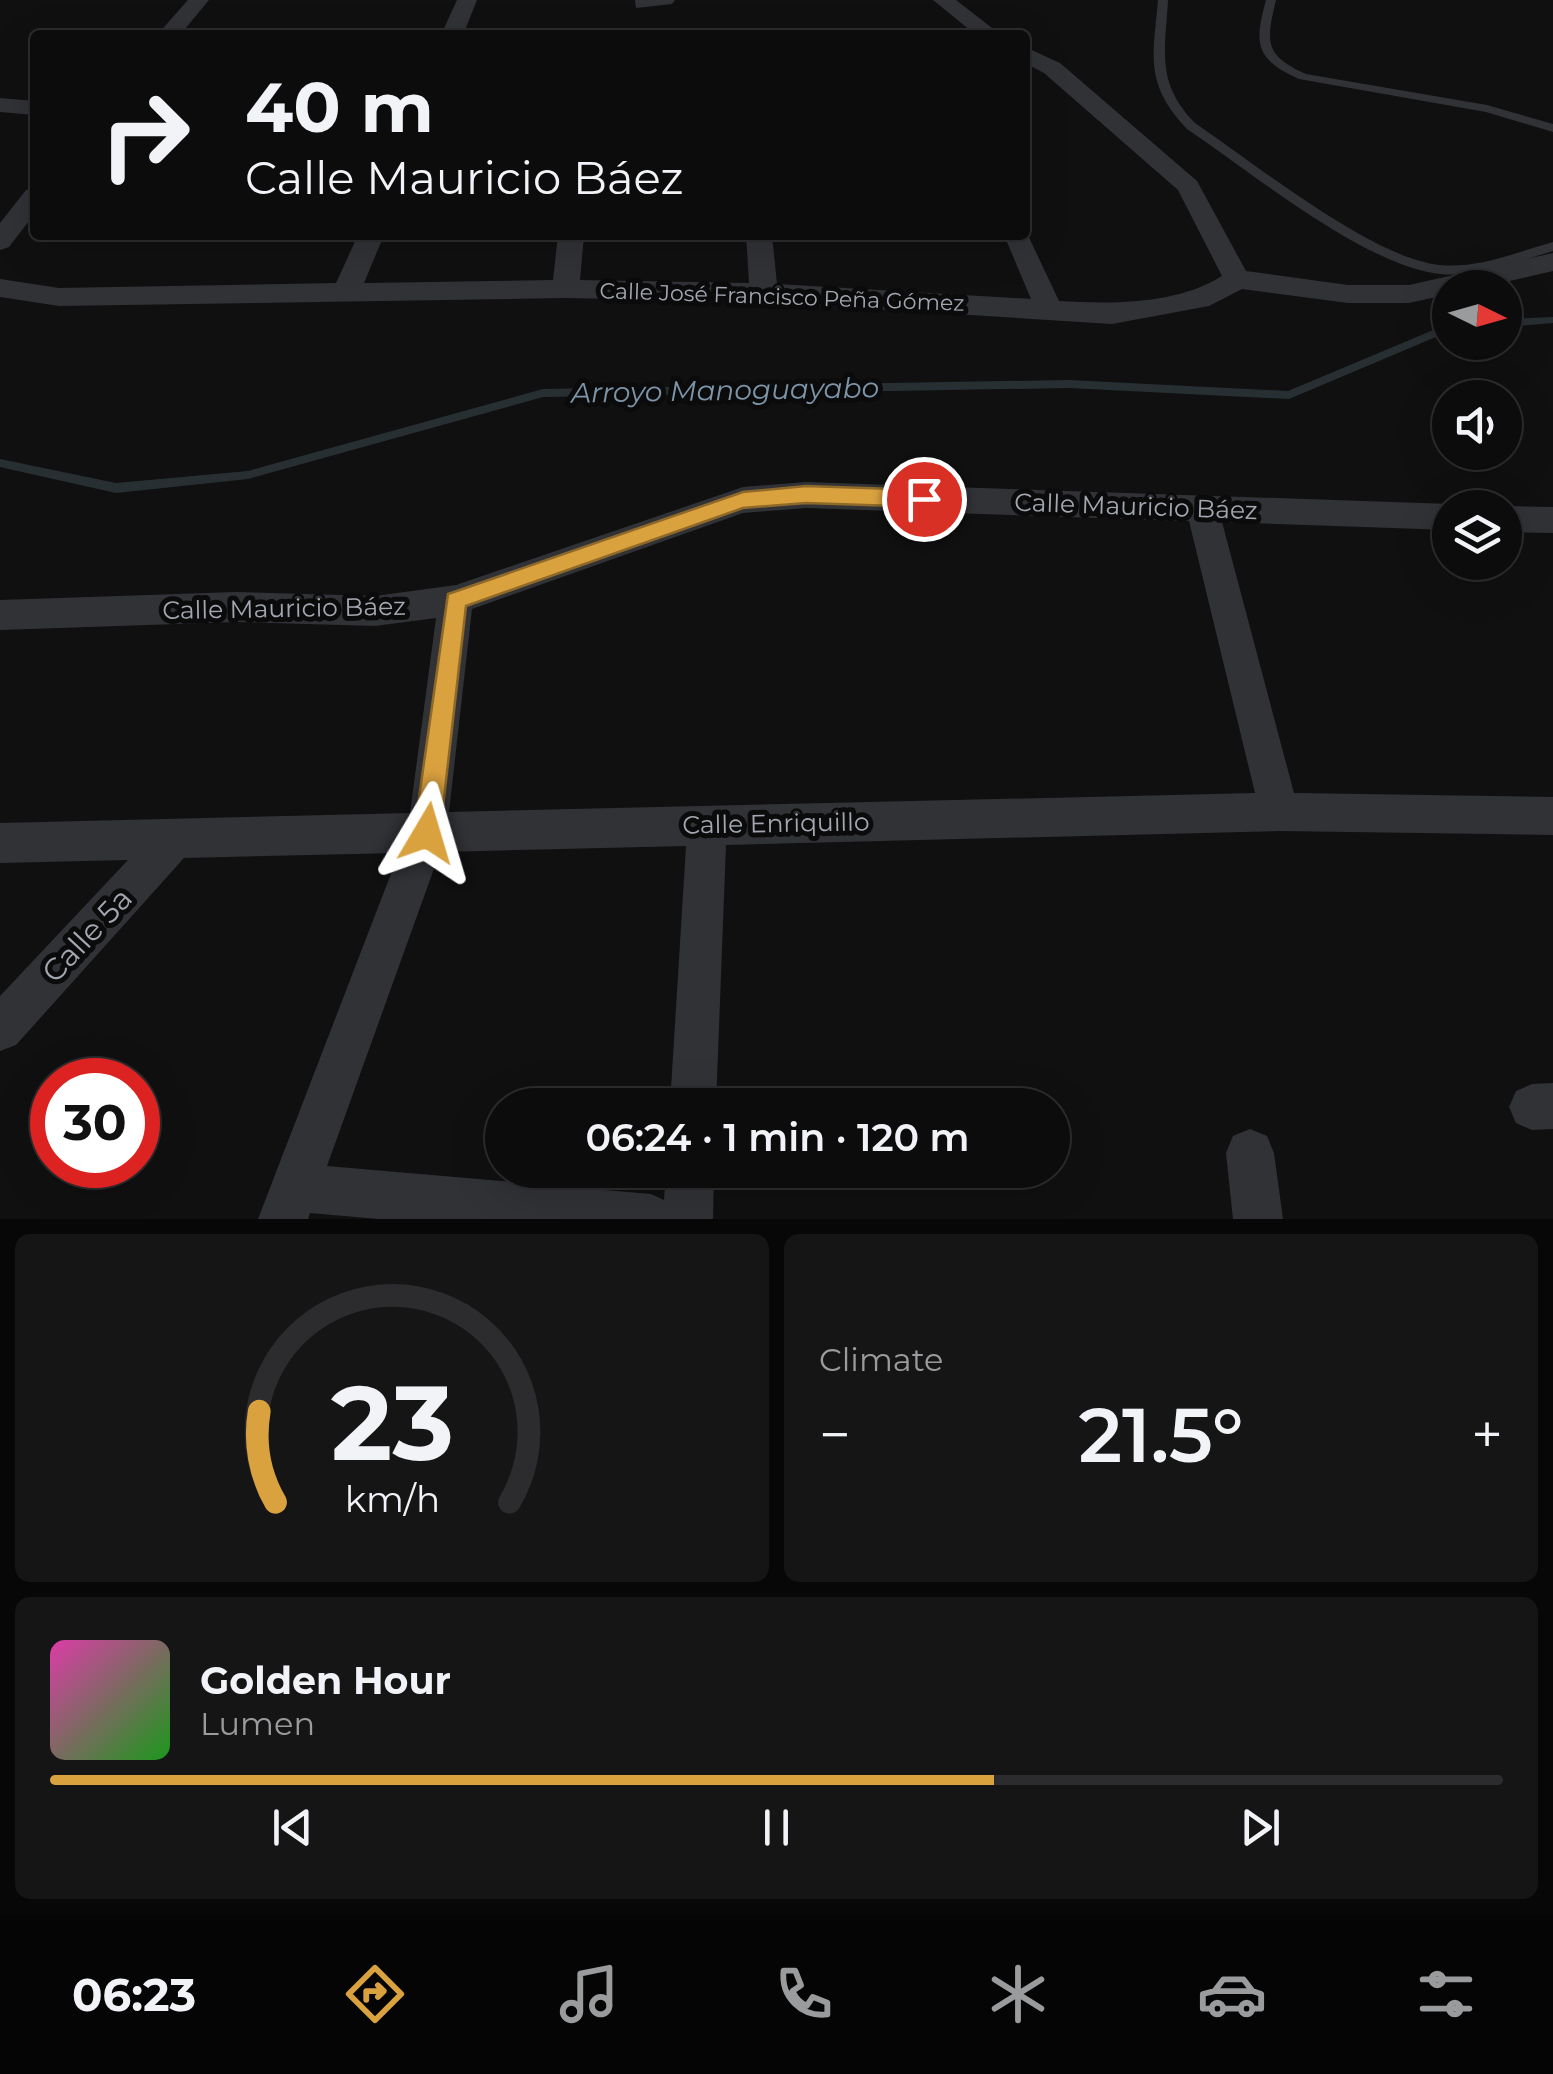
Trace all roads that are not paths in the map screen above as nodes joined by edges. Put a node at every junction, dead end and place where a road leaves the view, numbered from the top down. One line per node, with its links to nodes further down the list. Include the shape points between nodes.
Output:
1 (198, 0): 8 (street)
2 (468, 0): 9 (street)
3 (665, 0): 7 (street)
4 (944, 0): 10 (street)
5 (1163, 0): 21 (lane, via 1160,74 1169,106 1383,252 1420,268 1462,269)
6 (1271, 0): 14 (lane, via 1263,48 1282,68)
7 (643, 4)
8 (172, 30)
9 (454, 30)
10 (983, 30)
11 (1030, 57): 23 (street, via 1052,68 1188,186)
12 (0, 104): 13 (street)
13 (30, 107)
14 (1553, 128)
15 (30, 202): 20 (street)
16 (369, 240): 26 (street)
17 (571, 240): 25 (street)
18 (759, 240): 27 (street)
19 (1018, 240): 28 (street)
20 (0, 241)
21 (1553, 246)
22 (1553, 262): 23 (street, via 1408,294 1348,294)
23 (1237, 278): 28 (street, Calle José Francisco Peña Gómez, via 1209,297 1112,314)
24 (0, 288): 26 (street, Calle José Francisco Peña Gómez, via 59,297)
25 (566, 289): 26 (street, Calle José Francisco Peña Gómez); 27 (street, Calle José Francisco Peña Gómez)
26 (346, 293)
27 (764, 293): 28 (street, Calle José Francisco Peña Gómez)
28 (1049, 310)
29 (1202, 508): 30 (street, Calle Mauricio Báez); 33 (street, Calle Mauricio Báez, via 806,495 743,500); 35 (street)
30 (1432, 516)
31 (1522, 519): 32 (street)
32 (1553, 520)
33 (456, 600): 34 (street, Calle Mauricio Báez, via 375,611 236,606); 38 (street)
34 (0, 615)
35 (1280, 812): 36 (street, Calle Enriquillo); 37 (street, Calle Enriquillo)
36 (1553, 816)
37 (707, 825): 38 (street, Calle Enriquillo); 42 (street)
38 (427, 833): 39 (street, Calle Enriquillo); 45 (street)
39 (174, 840): 40 (street, Calle Enriquillo); 41 (street, Calle 5a)
40 (0, 843)
41 (0, 1029)
42 (694, 1088)
43 (1250, 1153): 48 (street)
44 (689, 1188): 47 (street)
45 (288, 1203): 46 (street)
46 (650, 1219)
47 (688, 1219)
48 (1258, 1219)

